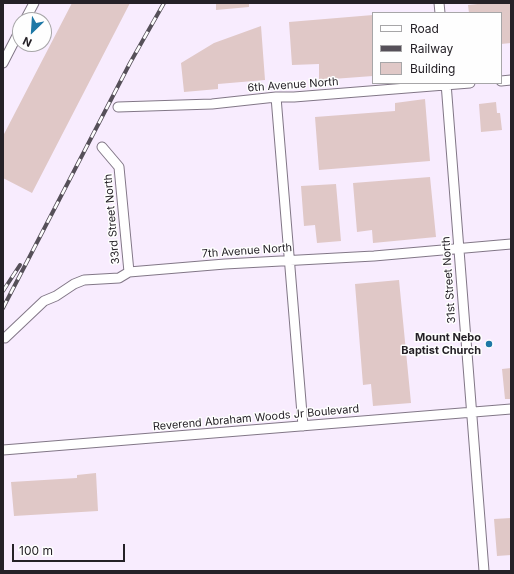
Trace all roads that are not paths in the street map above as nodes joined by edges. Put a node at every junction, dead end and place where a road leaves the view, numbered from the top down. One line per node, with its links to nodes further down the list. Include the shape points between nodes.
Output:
1 (34, 3): 2 (street)
2 (29, 12)
3 (12, 46): 4 (street)
4 (3, 63)
5 (446, 84): 6 (street, 6th Avenue North); 10 (street, 31st Street North)
6 (276, 97): 7 (street, 6th Avenue North, via 212,104); 11 (street)
7 (118, 107)
8 (102, 147): 12 (street, 33rd Street North, via 119,167)
9 (511, 244): 10 (street, 7th Avenue North)
10 (459, 248): 11 (street, 7th Avenue North); 15 (street, 31st Street North)
11 (289, 260): 12 (street, 7th Avenue North); 16 (street)
12 (129, 272): 13 (street, 7th Avenue North, via 119,278 84,280 74,284 44,301)
13 (5, 338)
14 (511, 409): 15 (street, Reverend Abraham Woods Jr Boulevard)
15 (472, 412): 16 (street, Reverend Abraham Woods Jr Boulevard); 18 (street, 31st Street North)
16 (303, 426): 17 (street, Reverend Abraham Woods Jr Boulevard)
17 (3, 450)
18 (484, 571)

